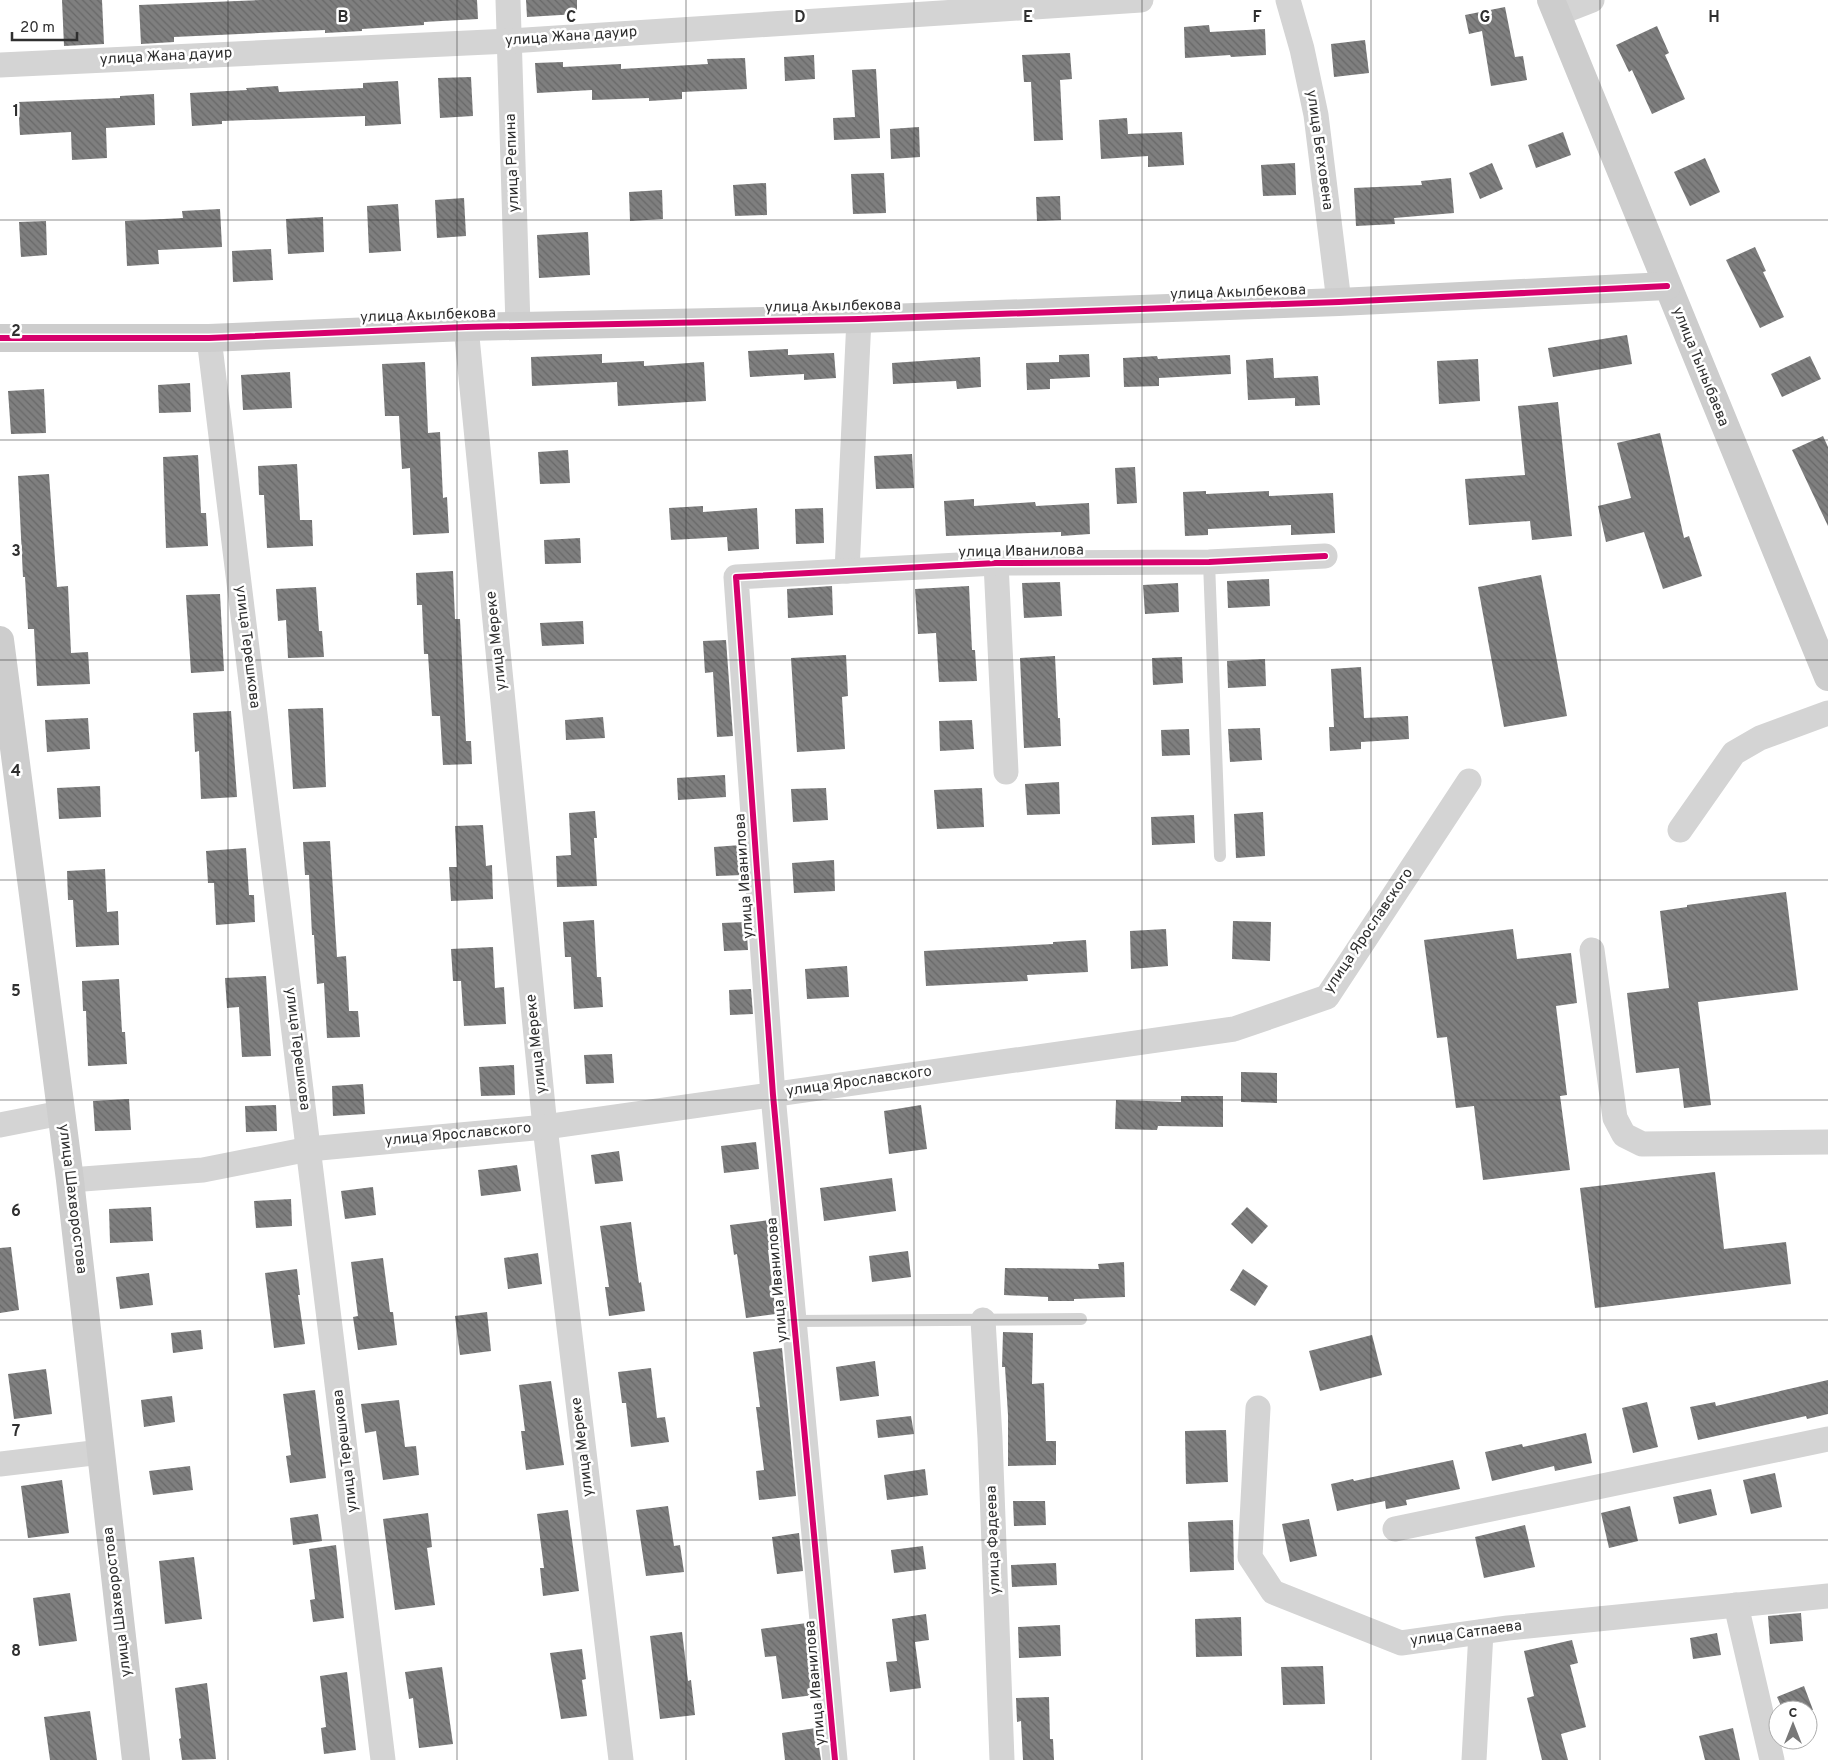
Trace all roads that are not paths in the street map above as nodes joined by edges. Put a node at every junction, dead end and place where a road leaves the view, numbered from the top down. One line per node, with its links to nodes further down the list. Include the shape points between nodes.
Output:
1 (508, 0): 6 (street, улица Репина)
2 (1141, 0): 6 (street, улица Жана дауир)
3 (1288, 0): 9 (street, улица Бетховена, via 1316,115)
4 (1592, 0): 5 (street)
5 (1554, 7): 8 (street, улица Тыныбаева)
6 (510, 41): 7 (street, улица Жана дауир); 11 (street, улица Репина)
7 (0, 65)
8 (1667, 286): 9 (street, улица Акылбекова); 20 (street, улица Тыныбаева)
9 (1339, 302): 10 (street, улица Акылбекова)
10 (858, 319): 11 (street, улица Акылбекова); 18 (street)
11 (518, 326): 12 (street, улица Акылбекова)
12 (466, 327): 14 (street, улица Акылбекова); 30 (street, улица Мереке)
13 (0, 338): 14 (street, улица Акылбекова)
14 (209, 338): 32 (street, улица Терешкова)
15 (1324, 556): 16 (street, улица Иванилова)
16 (1209, 562): 17 (street, улица Иванилова); 25 (lane)
17 (996, 563): 18 (street, улица Иванилова); 22 (street)
18 (847, 571): 27 (street, улица Иванилова, via 736,577)
19 (0, 640): 28 (street, улица Шахворостова)
20 (1826, 666)
21 (1828, 713): 24 (street, via 1760,738 1734,753)
22 (1006, 772)
23 (1469, 782): 27 (street, улица Ярославского, via 1327,997 1234,1029)
24 (1680, 830)
25 (1220, 856)
26 (1592, 950): 31 (street, via 1615,1118 1624,1135 1642,1144)
27 (773, 1095): 30 (street, улица Ярославского); 36 (street, улица Иванилова)
28 (61, 1113): 29 (street); 33 (street, улица Шахворостова)
29 (0, 1125)
30 (545, 1127): 32 (street, улица Ярославского); 47 (street, улица Мереке)
31 (1828, 1142)
32 (310, 1149): 33 (street, улица Ярославского, via 203,1170); 46 (street, улица Терешкова)
33 (70, 1180): 39 (street, улица Шахворостова)
34 (1081, 1319): 35 (lane)
35 (983, 1320): 36 (lane); 49 (street, улица Фадеева)
36 (794, 1321): 48 (street, улица Иванилова)
37 (1258, 1408): 44 (street, улица Сатпаева, via 1250,1557 1273,1592 1401,1643)
38 (1828, 1439): 41 (street)
39 (101, 1452): 40 (street); 45 (street, улица Шахворостова)
40 (0, 1464)
41 (1395, 1529)
42 (1828, 1596): 43 (street, улица Сатпаева)
43 (1736, 1605): 44 (street, улица Сатпаева); 51 (street)
44 (1481, 1632): 50 (street)
45 (136, 1760)
46 (383, 1760)
47 (621, 1760)
48 (835, 1760)
49 (1002, 1760)
50 (1474, 1760)
51 (1772, 1760)

